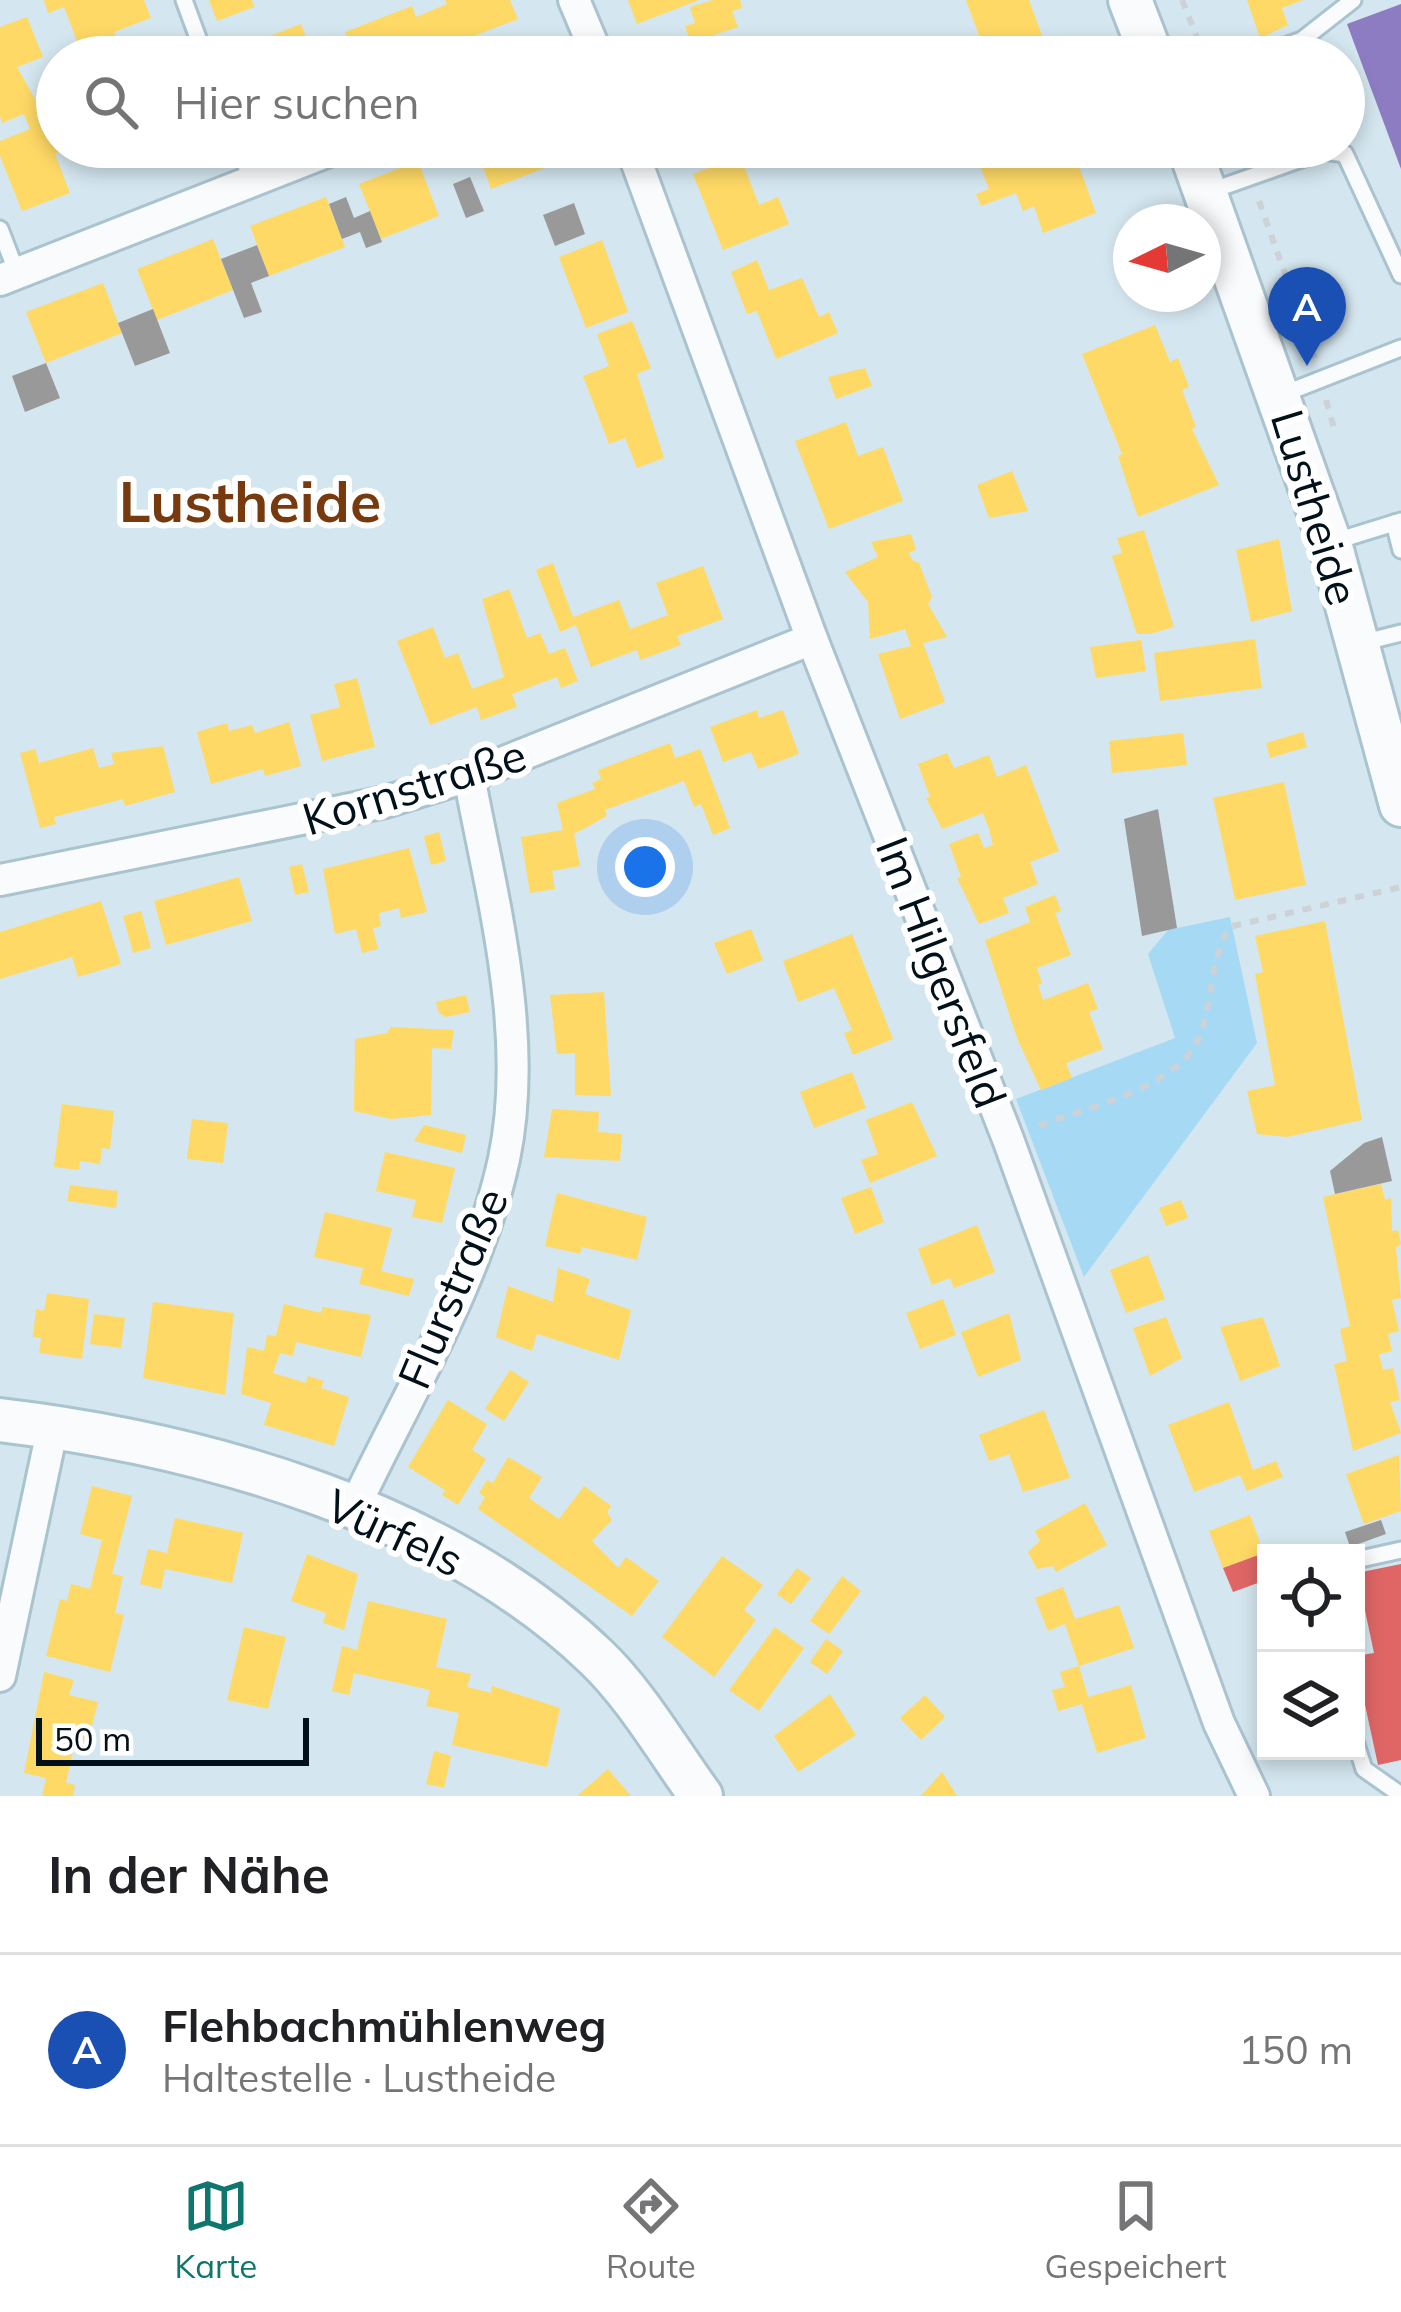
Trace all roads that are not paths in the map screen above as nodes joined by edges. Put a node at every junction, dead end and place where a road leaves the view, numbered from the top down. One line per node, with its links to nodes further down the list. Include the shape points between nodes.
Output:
1 (184, 0): 5 (lane)
2 (574, 0): 6 (street)
3 (1130, 0): 7 (street)
4 (1353, 0): 8 (lane)
5 (197, 36)
6 (583, 36)
7 (1144, 36)
8 (1307, 36)
9 (247, 168): 15 (lane)
10 (285, 168): 15 (street)
11 (639, 168): 26 (street, Im Hilgersfeld)
12 (1198, 168): 16 (street, Lustheide)
13 (1276, 168): 16 (lane)
14 (1351, 168): 18 (lane)
15 (252, 181): 19 (street)
16 (1208, 192): 21 (street, Lustheide)
17 (0, 229): 19 (lane)
18 (1401, 275)
19 (8, 277)
20 (1401, 348): 21 (lane)
21 (1281, 394): 23 (street, Lustheide)
22 (1398, 522): 23 (lane); 24 (lane)
23 (1330, 543): 27 (street, Lustheide)
24 (1401, 550)
25 (1401, 633): 27 (lane)
26 (812, 639): 29 (street, Kornstraße); 41 (street, Im Hilgersfeld, via 1008,1138 1219,1723)
27 (1358, 644): 28 (street, Lustheide)
28 (1392, 738): 30 (street, Lustheide)
29 (469, 776): 31 (street, Kornstraße, via 280,826); 34 (street, Flurstraße, via 504,964 511,1081 505,1154 470,1262)
30 (1401, 805)
31 (0, 880)
32 (0, 1420): 33 (street, Vürfels)
33 (53, 1426): 34 (street, Vürfels); 37 (street)
34 (356, 1506): 40 (street, Vürfels, via 531,1604 598,1659)
35 (1401, 1550): 36 (lane)
36 (1365, 1558)
37 (0, 1676)
38 (1361, 1760): 39 (lane)
39 (1401, 1795)
40 (701, 1796)
41 (1254, 1796)

